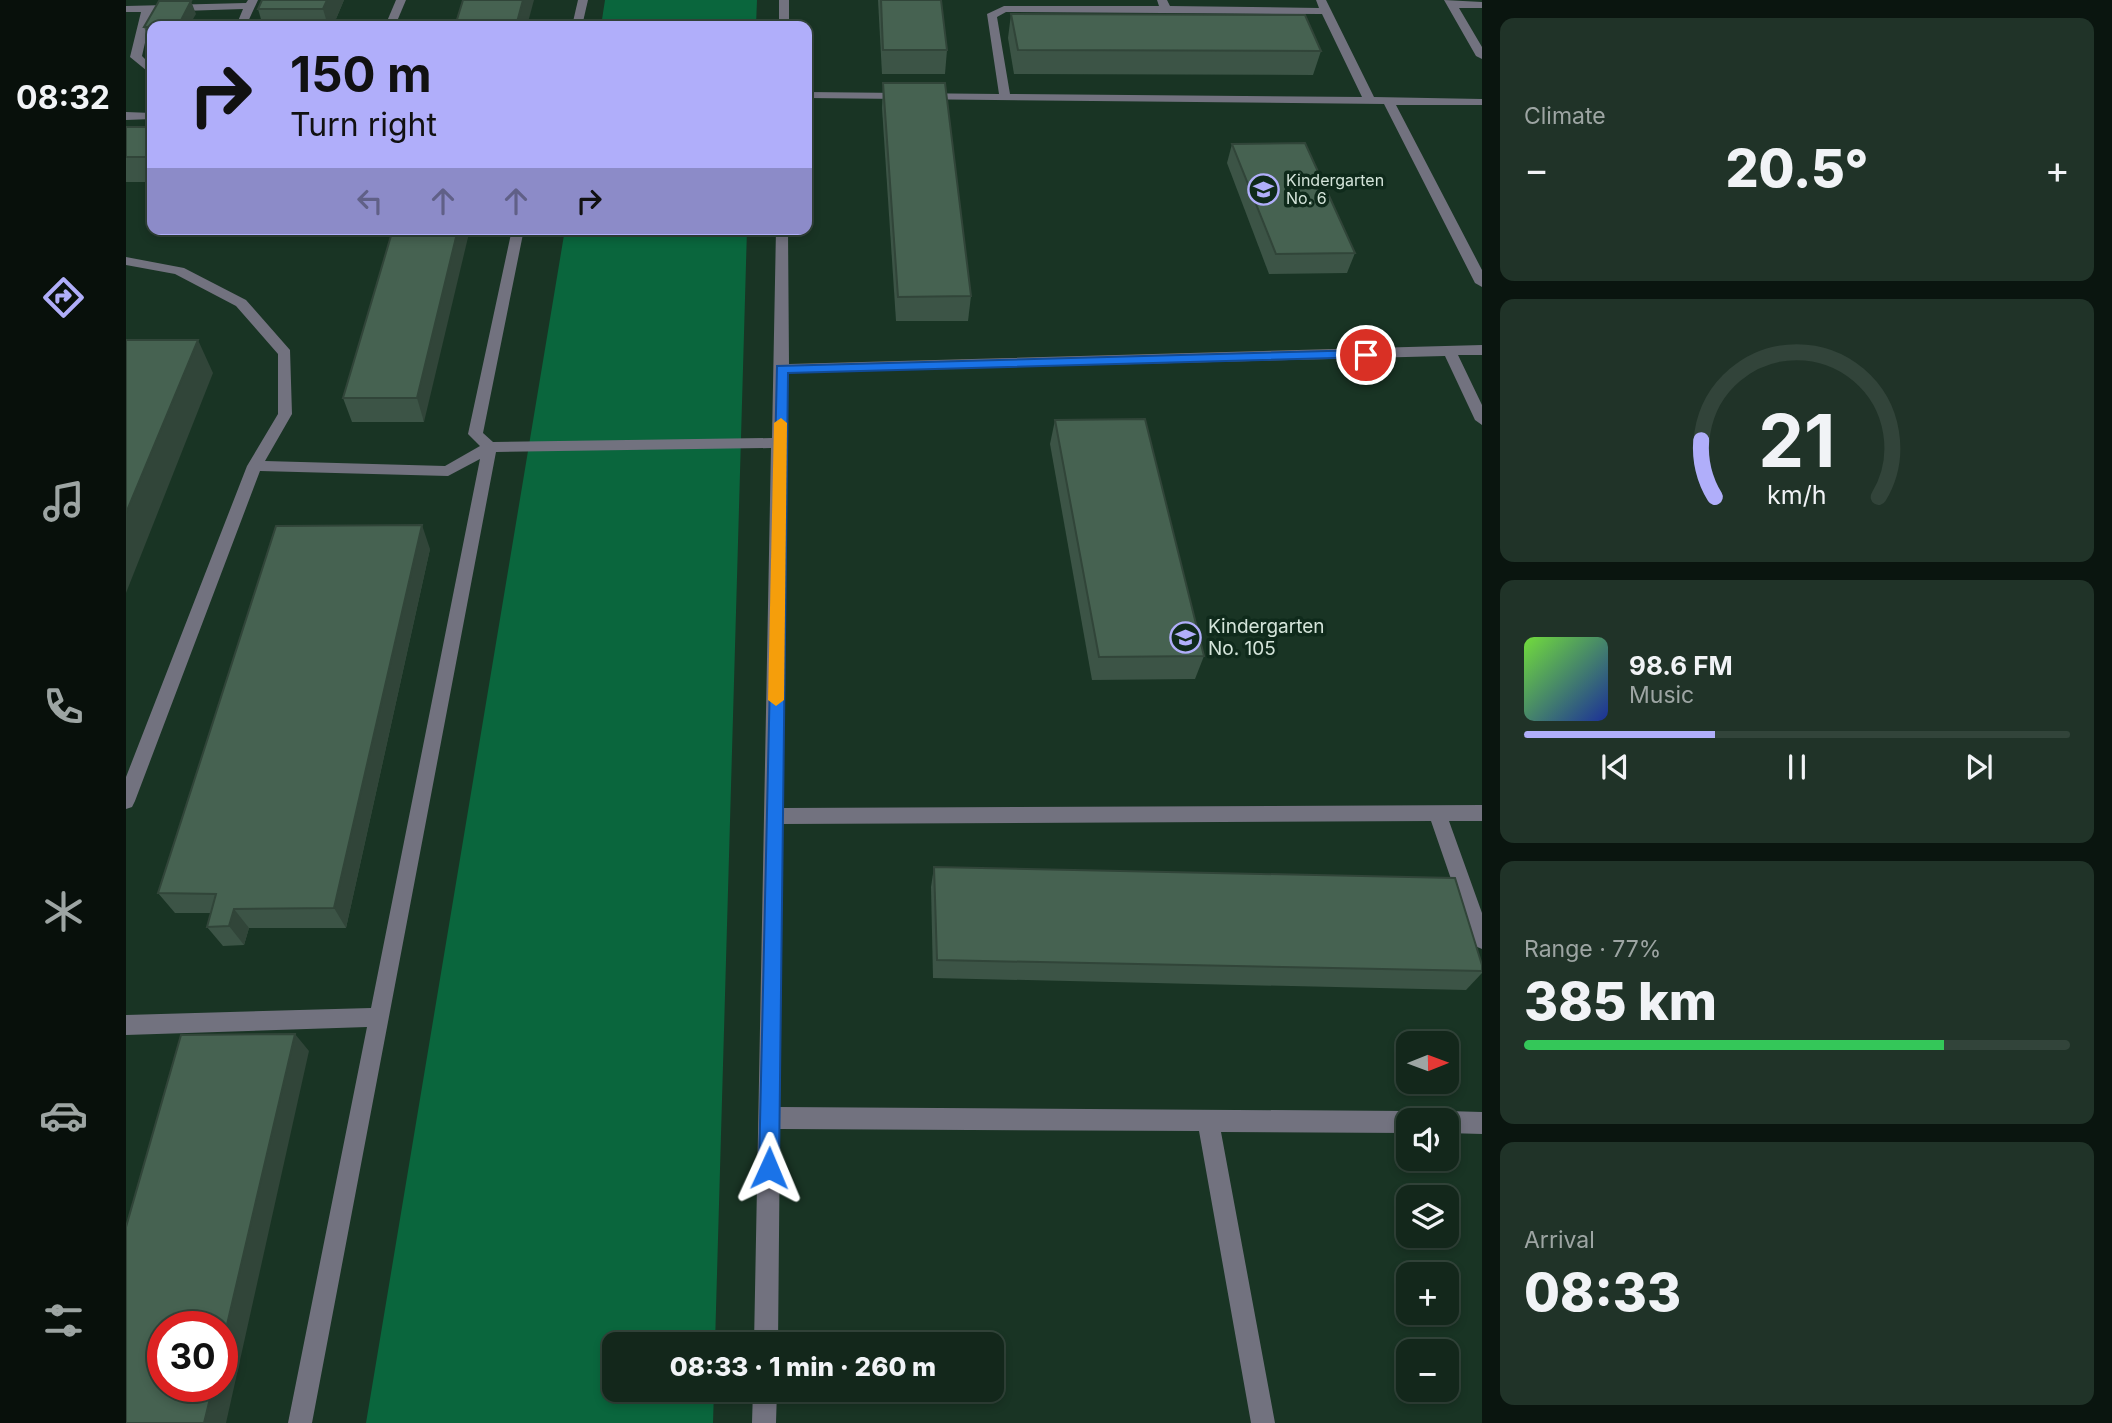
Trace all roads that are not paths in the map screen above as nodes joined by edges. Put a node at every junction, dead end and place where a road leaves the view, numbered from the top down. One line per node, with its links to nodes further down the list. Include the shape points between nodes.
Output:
1 (401, 0): 13 (street)
2 (583, 0): 14 (street)
3 (784, 0): 15 (street)
4 (1450, 2): 8 (street); 16 (street)
5 (251, 3): 10 (street); 12 (street)
6 (1074, 4): 7 (street); 19 (street, via 1004,9 991,16)
7 (1164, 5): 9 (street)
8 (1482, 5)
9 (1323, 6): 20 (street)
10 (147, 8): 11 (street); 17 (street, via 136,57)
11 (126, 9)
12 (243, 21)
13 (392, 21)
14 (578, 21)
15 (784, 21)
16 (1482, 57)
17 (147, 67)
18 (812, 95): 19 (street)
19 (1005, 98): 20 (street)
20 (1370, 102): 21 (street)
21 (1389, 102): 22 (street); 28 (street)
22 (1482, 102)
23 (126, 116): 24 (street)
24 (147, 116)
25 (517, 235): 34 (street, via 475,434)
26 (782, 235): 31 (street)
27 (126, 261): 35 (street, via 179,271 241,303 285,353 285,414)
28 (1482, 284)
29 (1482, 350): 30 (street)
30 (1450, 352): 31 (street); 32 (street)
31 (782, 369): 33 (street)
32 (1482, 420)
33 (780, 443): 34 (street); 39 (street)
34 (490, 447): 35 (street, via 448,471); 41 (street)
35 (256, 466): 36 (street)
36 (126, 801)
37 (1437, 813): 38 (street); 39 (street); 40 (street)
38 (1482, 813)
39 (774, 817): 43 (street)
40 (1482, 940)
41 (379, 1017): 42 (street); 50 (street)
42 (126, 1025)
43 (769, 1118): 44 (street); 48 (street)
44 (1208, 1121): 45 (street); 52 (street)
45 (1396, 1122)
46 (1459, 1122): 47 (street)
47 (1482, 1123)
48 (766, 1332)
49 (765, 1402): 51 (street)
50 (300, 1423)
51 (764, 1423)
52 (1263, 1423)

